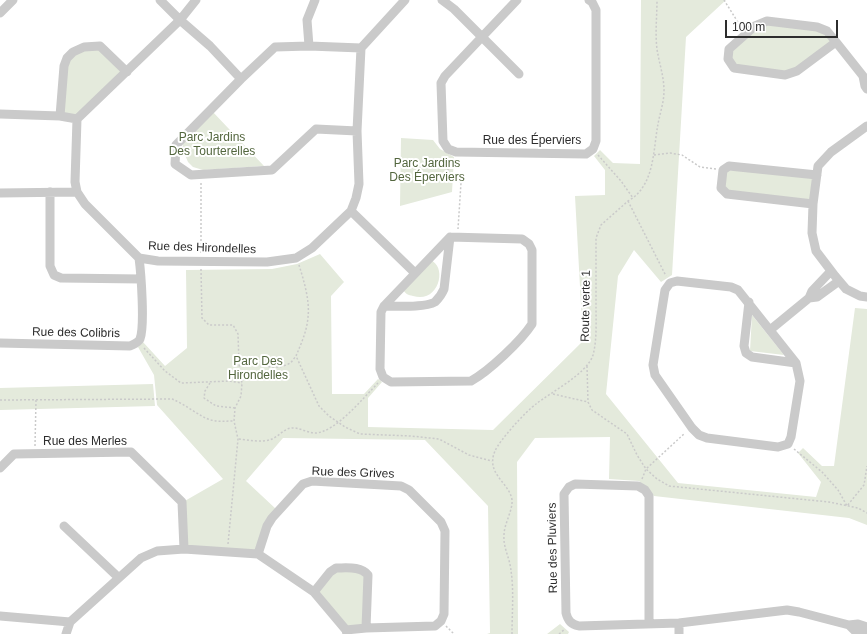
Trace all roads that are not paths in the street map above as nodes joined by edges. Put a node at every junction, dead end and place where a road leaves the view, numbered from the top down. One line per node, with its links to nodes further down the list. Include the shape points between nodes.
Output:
1 (13, 0): 11 (street)
2 (160, 0): 12 (street)
3 (196, 0): 12 (street)
4 (315, 0): 15 (street, via 307,20)
5 (405, 0): 16 (street)
6 (442, 0): 10 (street)
7 (450, 0): 10 (street)
8 (517, 0): 13 (street)
9 (588, 0): 13 (street, Rue des Éperviers, via 596,10 596,141 593,149 586,154 456,152 448,149 443,141 441,83)
10 (454, 9): 13 (street)
11 (0, 13)
12 (180, 20): 17 (street); 20 (street, via 210,46)
13 (482, 37): 18 (street)
14 (836, 42): 14 (street, via 797,71 785,75 734,68 728,59 729,49 755,26 767,21 817,27 827,32); 19 (street)
15 (309, 46): 16 (street); 20 (street, via 275,47)
16 (361, 48): 26 (street, Rue des Hirondelles)
17 (127, 72): 23 (street, via 100,46 84,47 72,52 64,66); 24 (street)
18 (519, 74)
19 (865, 77): 21 (street)
20 (241, 79): 26 (street, via 176,145 175,164 191,175 272,170 316,129)
21 (867, 88)
22 (0, 114): 23 (street)
23 (60, 116): 24 (street)
24 (77, 119): 29 (street)
25 (867, 126): 27 (street, via 823,159 818,166)
26 (357, 131): 32 (street, Rue des Hirondelles, via 358,184)
27 (817, 175): 31 (street); 31 (street, via 729,166 723,170 721,188 727,194)
28 (50, 192): 29 (street); 30 (street); 37 (street, via 50,266 54,275 61,278)
29 (77, 192): 34 (street, Rue des Hirondelles, via 85,204)
30 (0, 193)
31 (814, 204): 35 (street, via 812,233 816,251)
32 (351, 210): 34 (street, Rue des Hirondelles, via 312,248 296,258 267,262 158,261); 36 (street)
33 (454, 237): 36 (street); 42 (street, via 441,296 428,305); 42 (street, via 522,239 529,244 532,250 532,324 526,334 482,375 472,381 391,382 384,377 380,369 381,312)
34 (139, 258): 37 (street)
35 (831, 271): 38 (street); 40 (street, via 812,291)
36 (415, 273): 42 (street)
37 (142, 279): 44 (street, Rue des Colibris, via 142,332 138,342 130,346)
38 (839, 281): 39 (street, via 846,289); 40 (street, via 817,297)
39 (867, 297)
40 (809, 298): 43 (street)
41 (748, 302): 43 (street); 45 (street, via 744,346 746,353 752,357); 45 (street, via 738,290 731,287 677,281 670,283 665,290 653,365 655,376 692,428 707,438 778,447 788,444 800,382)
42 (384, 306)
43 (770, 330): 45 (street)
44 (0, 343)
45 (796, 363)
46 (0, 468): 48 (street, Rue des Merles, via 14,454 131,452 182,502)
47 (64, 526): 50 (street)
48 (184, 549): 49 (street); 50 (street, via 157,551 141,558)
49 (258, 554): 51 (street); 58 (street, Rue des Grives, via 272,518 303,484 312,481 400,486 409,490 441,522 445,531 444,614 435,626)
50 (119, 578): 53 (street)
51 (314, 592): 58 (street, via 336,568 364,570 368,575); 59 (street)
52 (0, 616): 53 (street)
53 (70, 622): 60 (street)
54 (679, 623): 55 (street, Rue des Pluviers); 56 (street, Rue des Pluviers, via 787,610); 61 (street)
55 (648, 624): 55 (street, Rue des Pluviers, via 579,626 571,624 567,619 564,494 569,487 575,484 638,486 649,496)
56 (849, 625): 57 (street, Rue des Pluviers); 62 (street, Rue des Pluviers, via 855,631)
57 (867, 627)
58 (366, 628): 59 (street)
59 (347, 632)
60 (66, 634)
61 (679, 634)
62 (864, 634)

